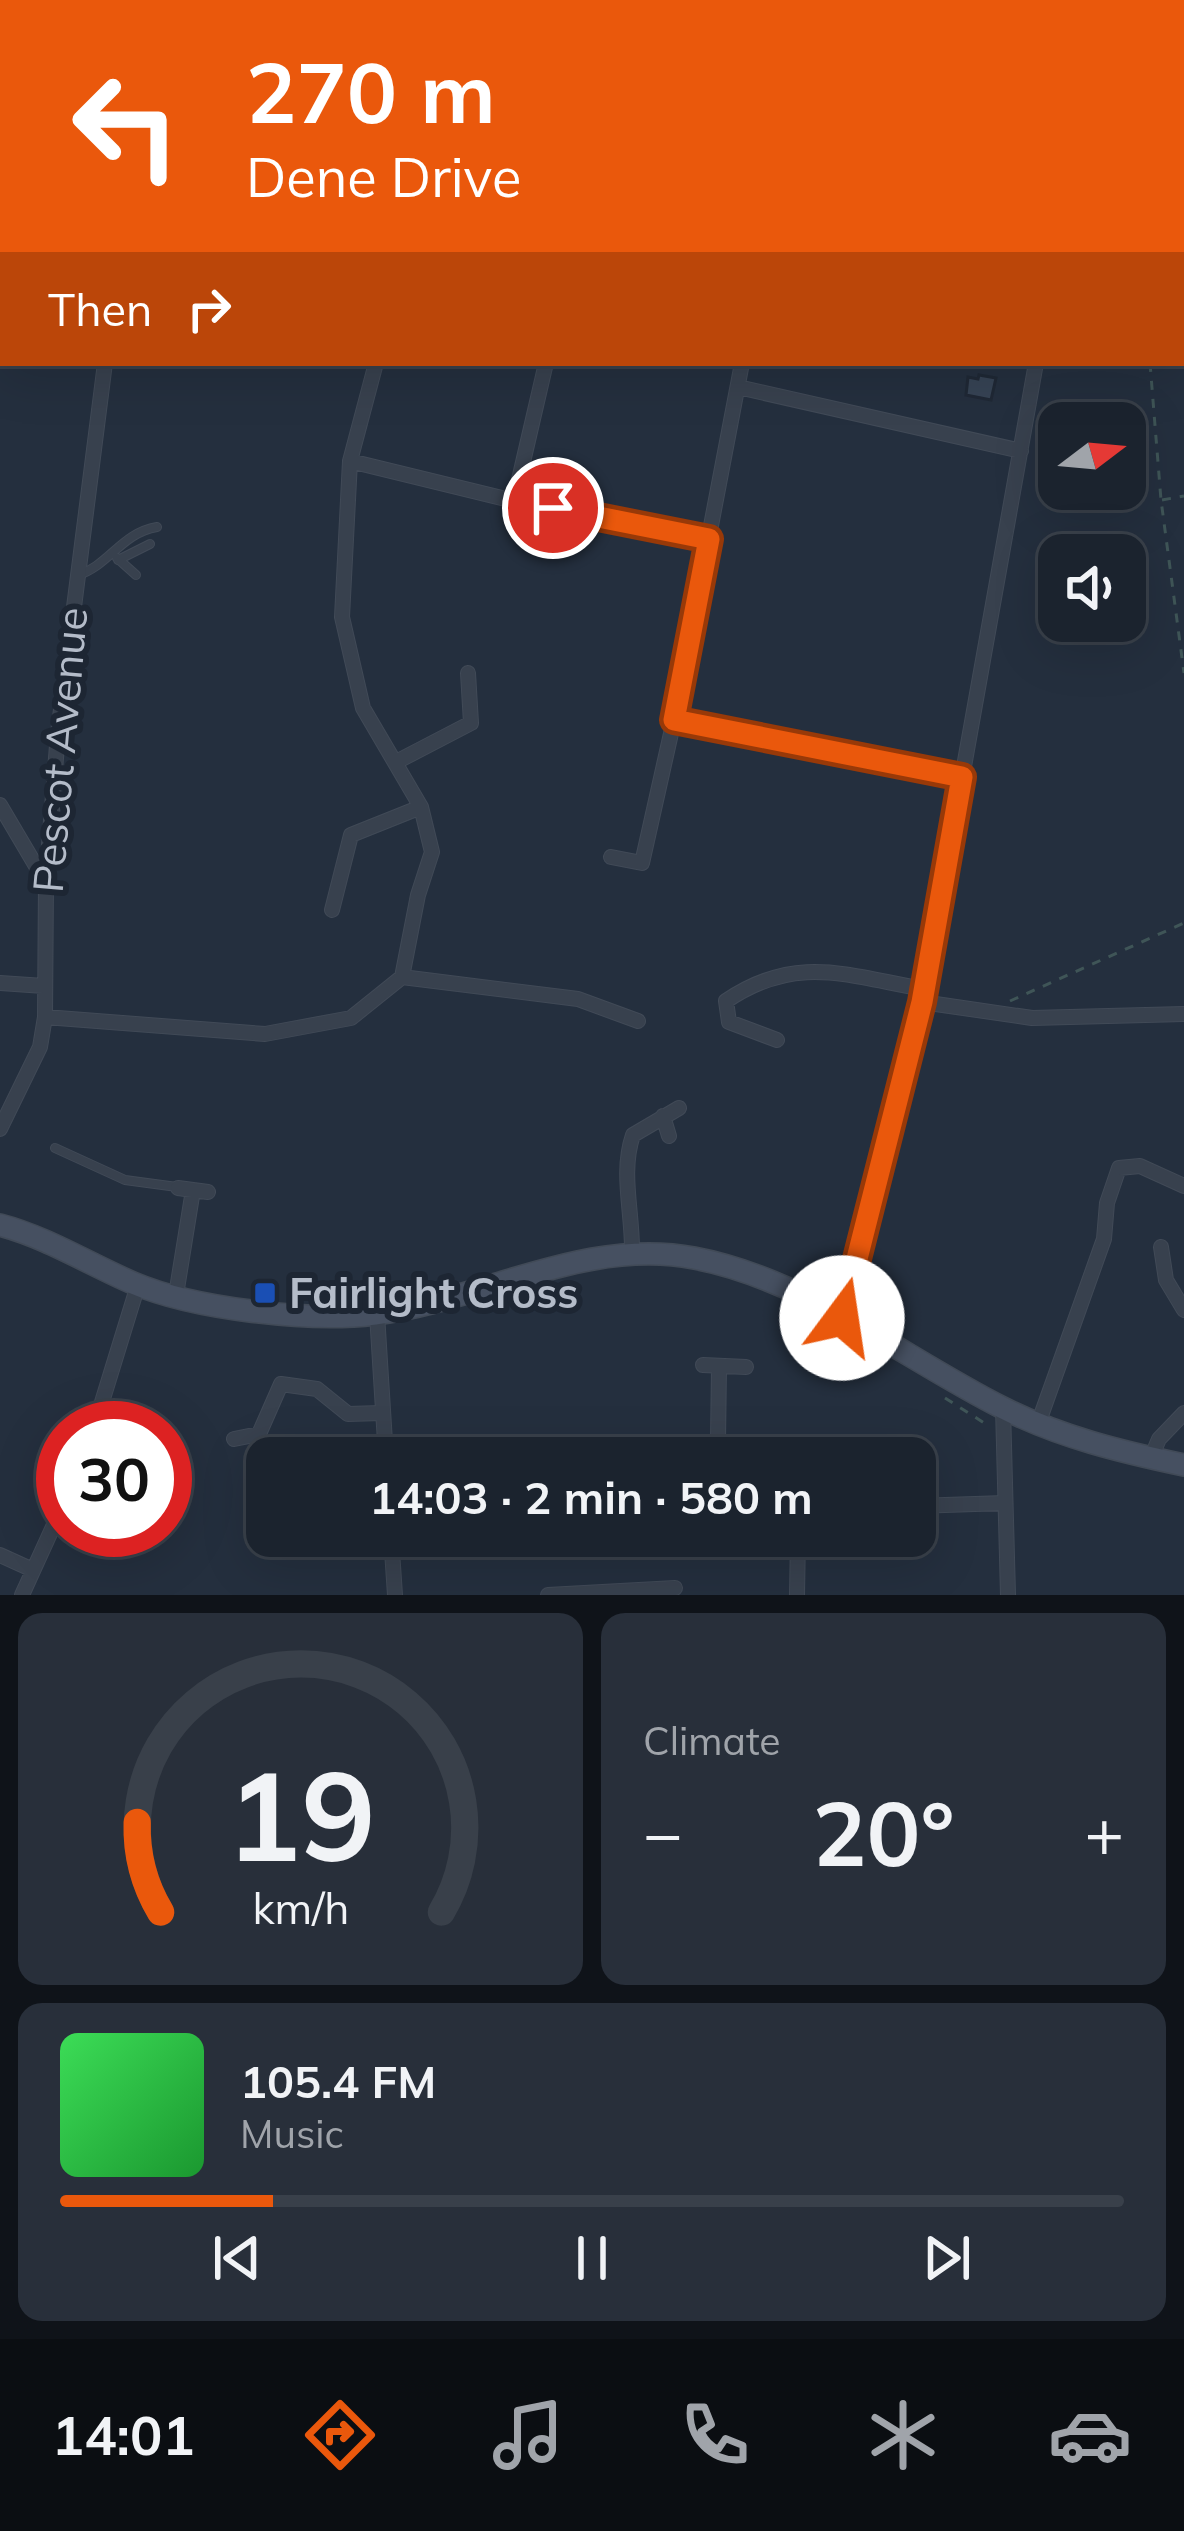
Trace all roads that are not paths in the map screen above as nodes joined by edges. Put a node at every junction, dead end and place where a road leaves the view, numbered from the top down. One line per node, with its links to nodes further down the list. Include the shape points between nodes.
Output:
1 (104, 366): 15 (street, Pescot Avenue)
2 (375, 366): 8 (street)
3 (545, 366): 9 (street)
4 (742, 366): 6 (street)
5 (1035, 366): 7 (street)
6 (738, 387): 7 (street); 11 (street)
7 (1021, 451): 19 (street)
8 (350, 461): 9 (street); 18 (street, via 342,616 363,708)
9 (514, 501): 11 (street)
10 (158, 527): 13 (lane, via 137,532)
11 (709, 539): 17 (street)
12 (150, 544): 13 (lane)
13 (115, 556): 14 (lane); 15 (lane)
14 (136, 575)
15 (75, 576): 23 (street, Pescot Avenue)
16 (468, 673): 18 (street, via 471,723)
17 (674, 720): 19 (street); 22 (street, via 642,863)
18 (396, 762): 21 (street)
19 (962, 777): 28 (street)
20 (0, 806): 23 (street)
21 (421, 807): 24 (street, via 350,835); 25 (street, via 432,851)
22 (611, 857)
23 (46, 883): 27 (street, Pescot Avenue)
24 (332, 910)
25 (402, 976): 30 (street, via 351,1018 265,1034); 31 (street, via 578,999)
26 (0, 982): 27 (street)
27 (44, 986): 30 (street, Pescot Avenue)
28 (923, 995): 29 (street, via 1032,1018); 32 (street, via 803,969 726,1001 729,1022); 47 (street)
29 (1184, 1014)
30 (45, 1017): 35 (street, Pescot Avenue, via 40,1047)
31 (638, 1021)
32 (777, 1040)
33 (679, 1108): 34 (street)
34 (663, 1116): 36 (street); 42 (street, via 633,1135 624,1161)
35 (2, 1122)
36 (669, 1136)
37 (55, 1148): 39 (lane, via 125,1180)
38 (1184, 1186): 53 (street, via 1140,1166 1119,1168 1104,1239)
39 (193, 1190): 44 (street)
40 (0, 1226): 43 (street)
41 (1161, 1246): 45 (street, via 1166,1280)
42 (632, 1254): 46 (street); 47 (street, via 692,1257 774,1280)
43 (139, 1285): 44 (street); 49 (street)
44 (176, 1295): 46 (street, via 228,1308)
45 (1184, 1310)
46 (377, 1314): 51 (street)
47 (842, 1318): 50 (street)
48 (746, 1367): 55 (street, via 711,1365)
49 (102, 1401)
50 (1003, 1408): 53 (street); 59 (street)
51 (382, 1413): 54 (street); 56 (street, via 348,1414 317,1390 281,1384 259,1434)
52 (1184, 1413): 57 (street)
53 (1038, 1424): 57 (street)
54 (384, 1437)
55 (717, 1437)
56 (234, 1439)
57 (1151, 1458): 58 (street)
58 (1184, 1465)
59 (1005, 1503): 60 (street); 72 (street)
60 (936, 1505)
61 (0, 1555): 65 (street)
62 (39, 1557): 65 (street)
63 (392, 1557): 69 (street)
64 (798, 1557): 71 (street)
65 (33, 1570): 68 (street)
66 (675, 1588): 67 (street)
67 (647, 1593): 70 (street)
68 (22, 1595)
69 (395, 1595)
70 (548, 1595)
71 (797, 1595)
72 (1008, 1595)

